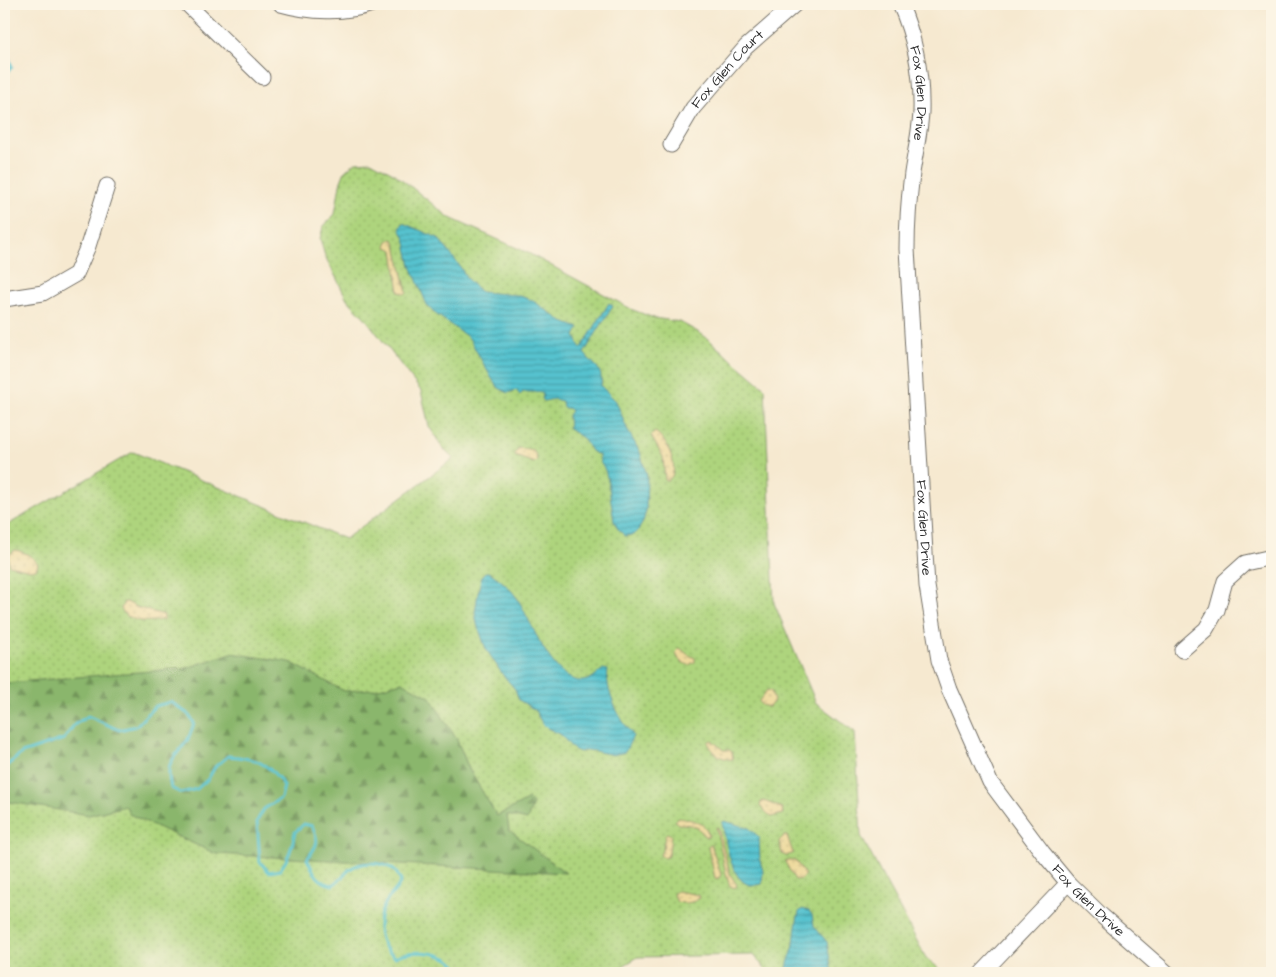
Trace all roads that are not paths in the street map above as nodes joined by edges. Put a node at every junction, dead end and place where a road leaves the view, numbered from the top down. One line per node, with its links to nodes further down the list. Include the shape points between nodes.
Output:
1 (187, 4): 6 (street)
2 (281, 4): 3 (street, via 297,9 323,10)
3 (372, 4)
4 (795, 4): 7 (street, Fox Glen Court, via 746,47 693,108)
5 (900, 4): 12 (street, Fox Glen Drive, via 914,46 921,92 907,249 927,586 934,636 948,689 990,782)
6 (262, 77)
7 (671, 145)
8 (107, 186): 9 (street, via 76,274 43,293)
9 (4, 299)
10 (1272, 557): 11 (street, via 1245,563 1226,581 1217,610 1206,629)
11 (1182, 650)
12 (1068, 882): 13 (street); 14 (street, Fox Glen Drive)
13 (982, 973)
14 (1167, 973)

